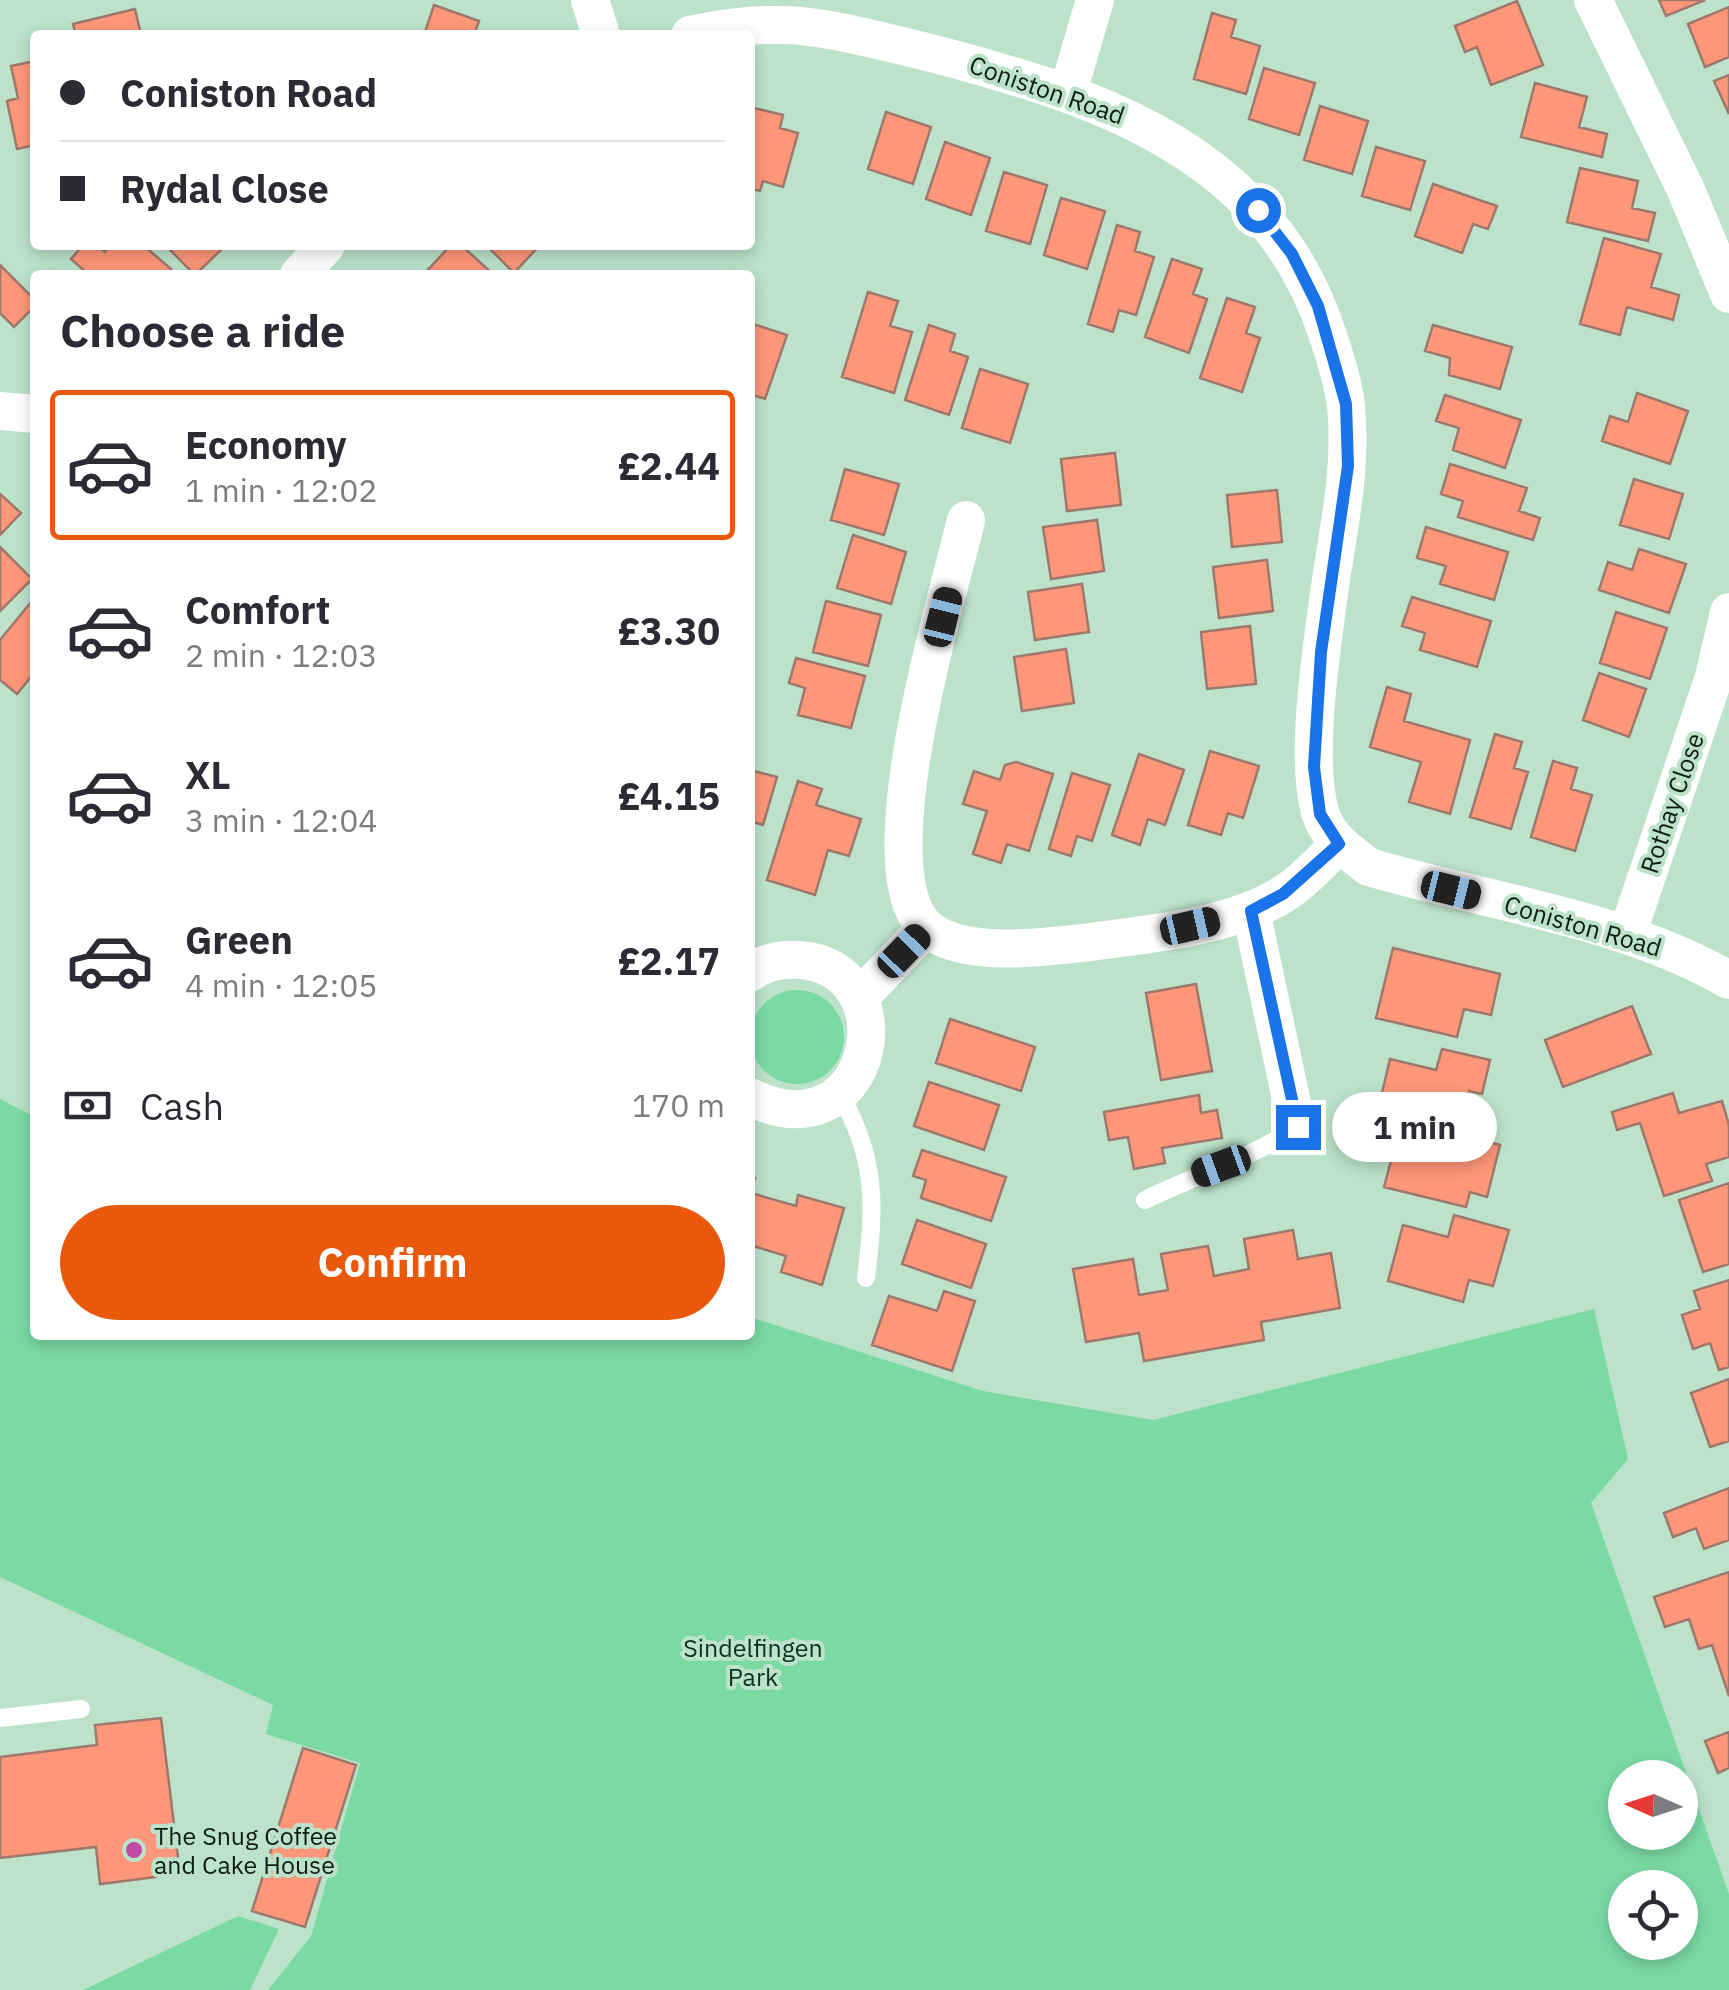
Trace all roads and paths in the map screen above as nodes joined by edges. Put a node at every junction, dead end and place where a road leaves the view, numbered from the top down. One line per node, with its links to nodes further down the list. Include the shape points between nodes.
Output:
1 (590, 0): 4 (street)
2 (1095, 0): 6 (street)
3 (1593, 0): 7 (street)
4 (599, 30)
5 (716, 30): 6 (street, Coniston Road, via 782,24 834,30)
6 (1068, 92): 12 (street, Coniston Road, via 1141,124 1209,166 1258,210 1292,254 1318,306 1346,404 1348,466 1321,652 1314,767 1320,814)
7 (1729, 294)
8 (0, 411): 9 (street)
9 (30, 414)
10 (966, 520): 14 (street, via 902,822 911,904)
11 (1729, 612): 15 (street, Rothay Close, via 1714,677)
12 (1339, 844): 13 (street, via 1283,894); 15 (street, Coniston Road, via 1369,867)
13 (1251, 911): 14 (street, via 1159,933 1042,948 976,946); 21 (street)
14 (926, 928): 18 (street)
15 (1627, 935): 17 (street, Coniston Road)
16 (755, 969): 18 (street, via 789,959 814,962 838,974)
17 (1729, 980)
18 (858, 998): 19 (street, via 867,1023 866,1049)
19 (840, 1094): 20 (street, via 791,1111); 23 (lane, via 866,1153 874,1214)
20 (755, 1100)
21 (1298, 1127): 22 (lane)
22 (1145, 1200)
23 (866, 1278)
24 (81, 1709): 25 (lane)
25 (0, 1718)

